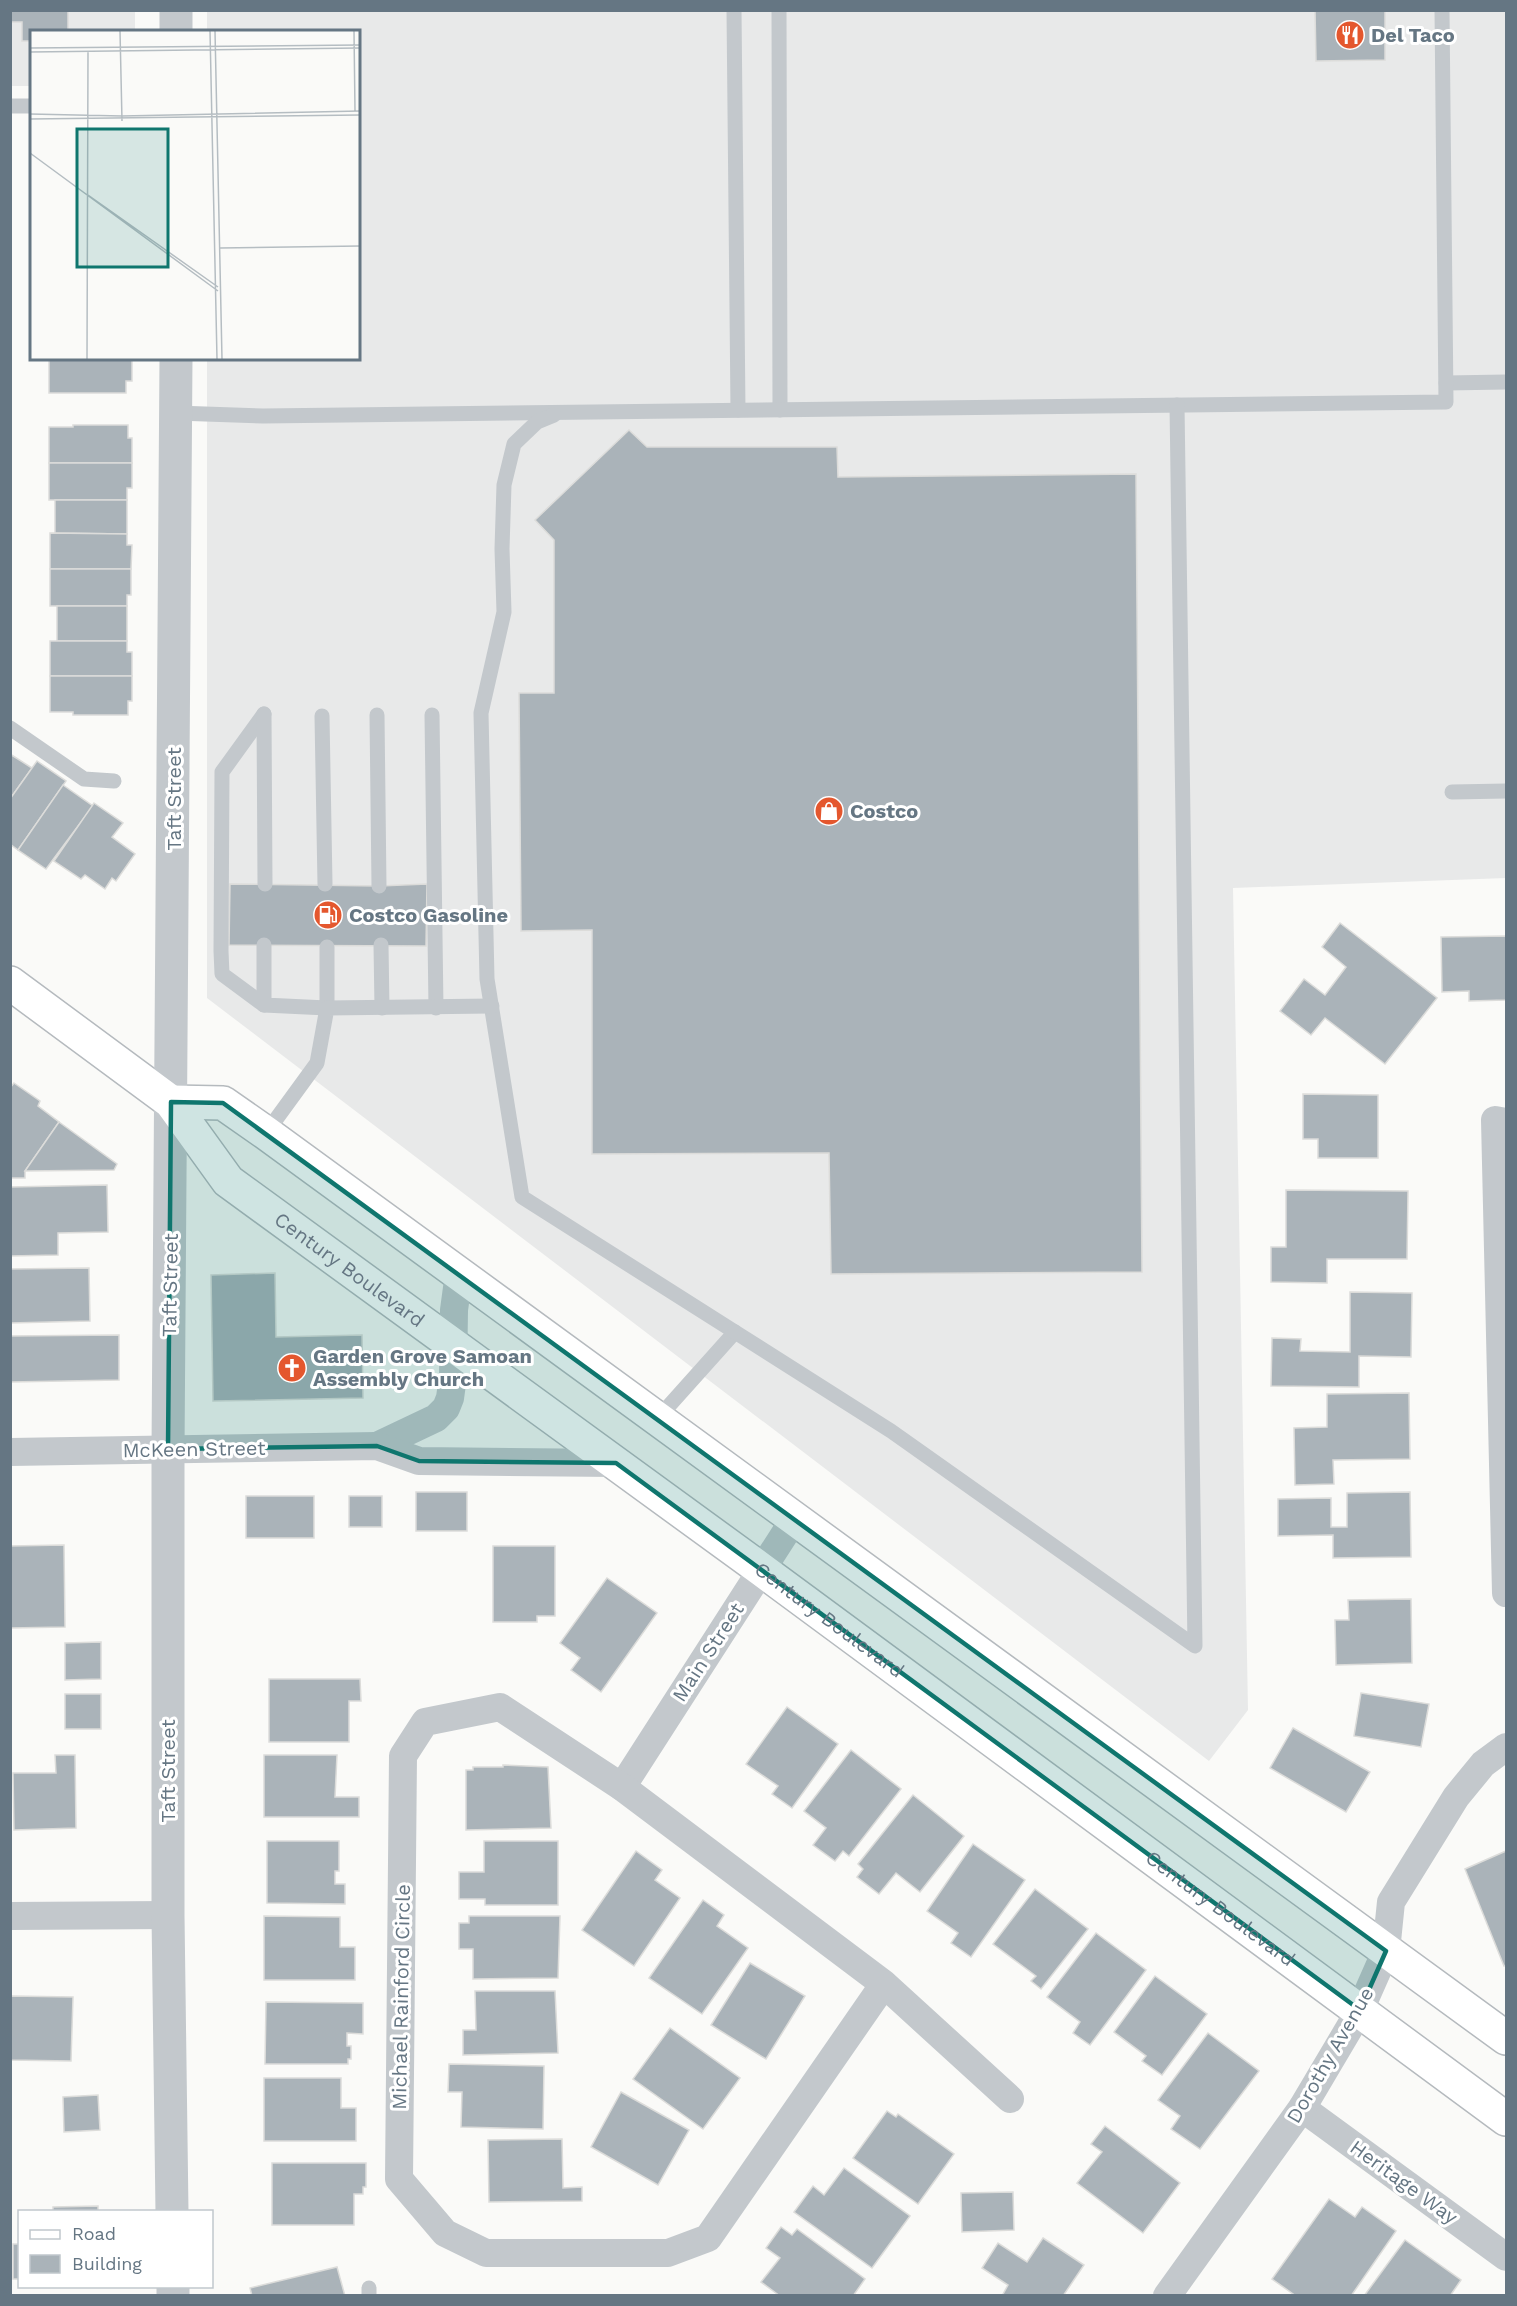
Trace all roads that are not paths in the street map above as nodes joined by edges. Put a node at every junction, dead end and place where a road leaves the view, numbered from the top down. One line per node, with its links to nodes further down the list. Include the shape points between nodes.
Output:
1 (176, 10): 5 (street)
2 (734, 10): 12 (lane)
3 (779, 10): 13 (lane)
4 (1442, 10): 10 (lane)
5 (176, 30)
6 (10, 106): 7 (lane)
7 (30, 106)
8 (176, 360): 15 (street, Taft Street)
9 (1506, 382): 10 (lane)
10 (1446, 383): 11 (lane, via 1446,402)
11 (1177, 405): 13 (lane); 39 (lane, via 1195,1646 891,1431)
12 (738, 410): 13 (lane); 14 (lane)
13 (780, 410)
14 (563, 412): 15 (lane, via 263,416); 31 (lane, via 537,422 514,444 504,485 504,612 481,713 487,979)
15 (176, 413): 35 (street, Taft Street)
16 (377, 715): 25 (lane)
17 (432, 715): 34 (lane)
18 (322, 716): 24 (lane)
19 (10, 728): 20 (lane, via 84,779)
20 (114, 781)
21 (1506, 791): 22 (lane)
22 (1452, 792)
23 (265, 884): 30 (lane, via 264,714 222,772 221,951 222,974)
24 (325, 884)
25 (379, 886)
26 (264, 945): 30 (lane)
27 (381, 945): 33 (lane)
28 (327, 946): 32 (lane)
29 (10, 983): 35 (main road, Century Boulevard)
30 (264, 1005): 32 (lane)
31 (492, 1006): 34 (lane); 39 (lane, via 522,1197)
32 (327, 1008): 33 (lane); 37 (lane, via 317,1062)
33 (382, 1008): 34 (lane)
34 (436, 1008)
35 (171, 1102): 37 (main road, via 223,1103); 40 (main road, Century Boulevard, via 228,1181); 43 (street, Taft Street)
36 (1501, 1121): 48 (street)
37 (266, 1133): 38 (main road)
38 (459, 1273): 40 (street, McKeen Street); 41 (main road)
39 (735, 1332): 41 (lane)
40 (453, 1344): 42 (street, McKeen Street, via 453,1376 446,1408 436,1418); 45 (main road, Century Boulevard)
41 (657, 1418): 46 (main road)
42 (377, 1446): 43 (street, McKeen Street); 45 (street, McKeen Street, via 418,1461)
43 (168, 1449): 44 (street, McKeen Street); 51 (street, Taft Street)
44 (10, 1452)
45 (616, 1463): 47 (main road, Century Boulevard)
46 (795, 1518): 47 (street, Main Street); 53 (main road)
47 (762, 1570): 50 (street, Main Street); 55 (main road, Century Boulevard)
48 (1506, 1593)
49 (1506, 1747): 53 (street, Dorothy Avenue, via 1483,1764 1456,1797 1391,1902)
50 (622, 1787): 54 (street, Michael Rainford Circle); 54 (street, Michael Rainford Circle, via 500,1707 425,1722 403,1756 399,2179 444,2233 486,2253 668,2253 708,2238)
51 (168, 1915): 52 (street); 60 (street, Taft Street)
52 (10, 1916)
53 (1386, 1951): 55 (street, Dorothy Avenue); 56 (main road)
54 (884, 1984): 57 (street, Michael Rainford Circle)
55 (1360, 2010): 58 (street, Dorothy Avenue); 59 (main road, Century Boulevard)
56 (1506, 2038)
57 (1010, 2099)
58 (1302, 2108): 61 (street, Heritage Way); 62 (street, Dorothy Avenue)
59 (1506, 2119)
60 (172, 2210)
61 (1506, 2257)
62 (1167, 2295)

